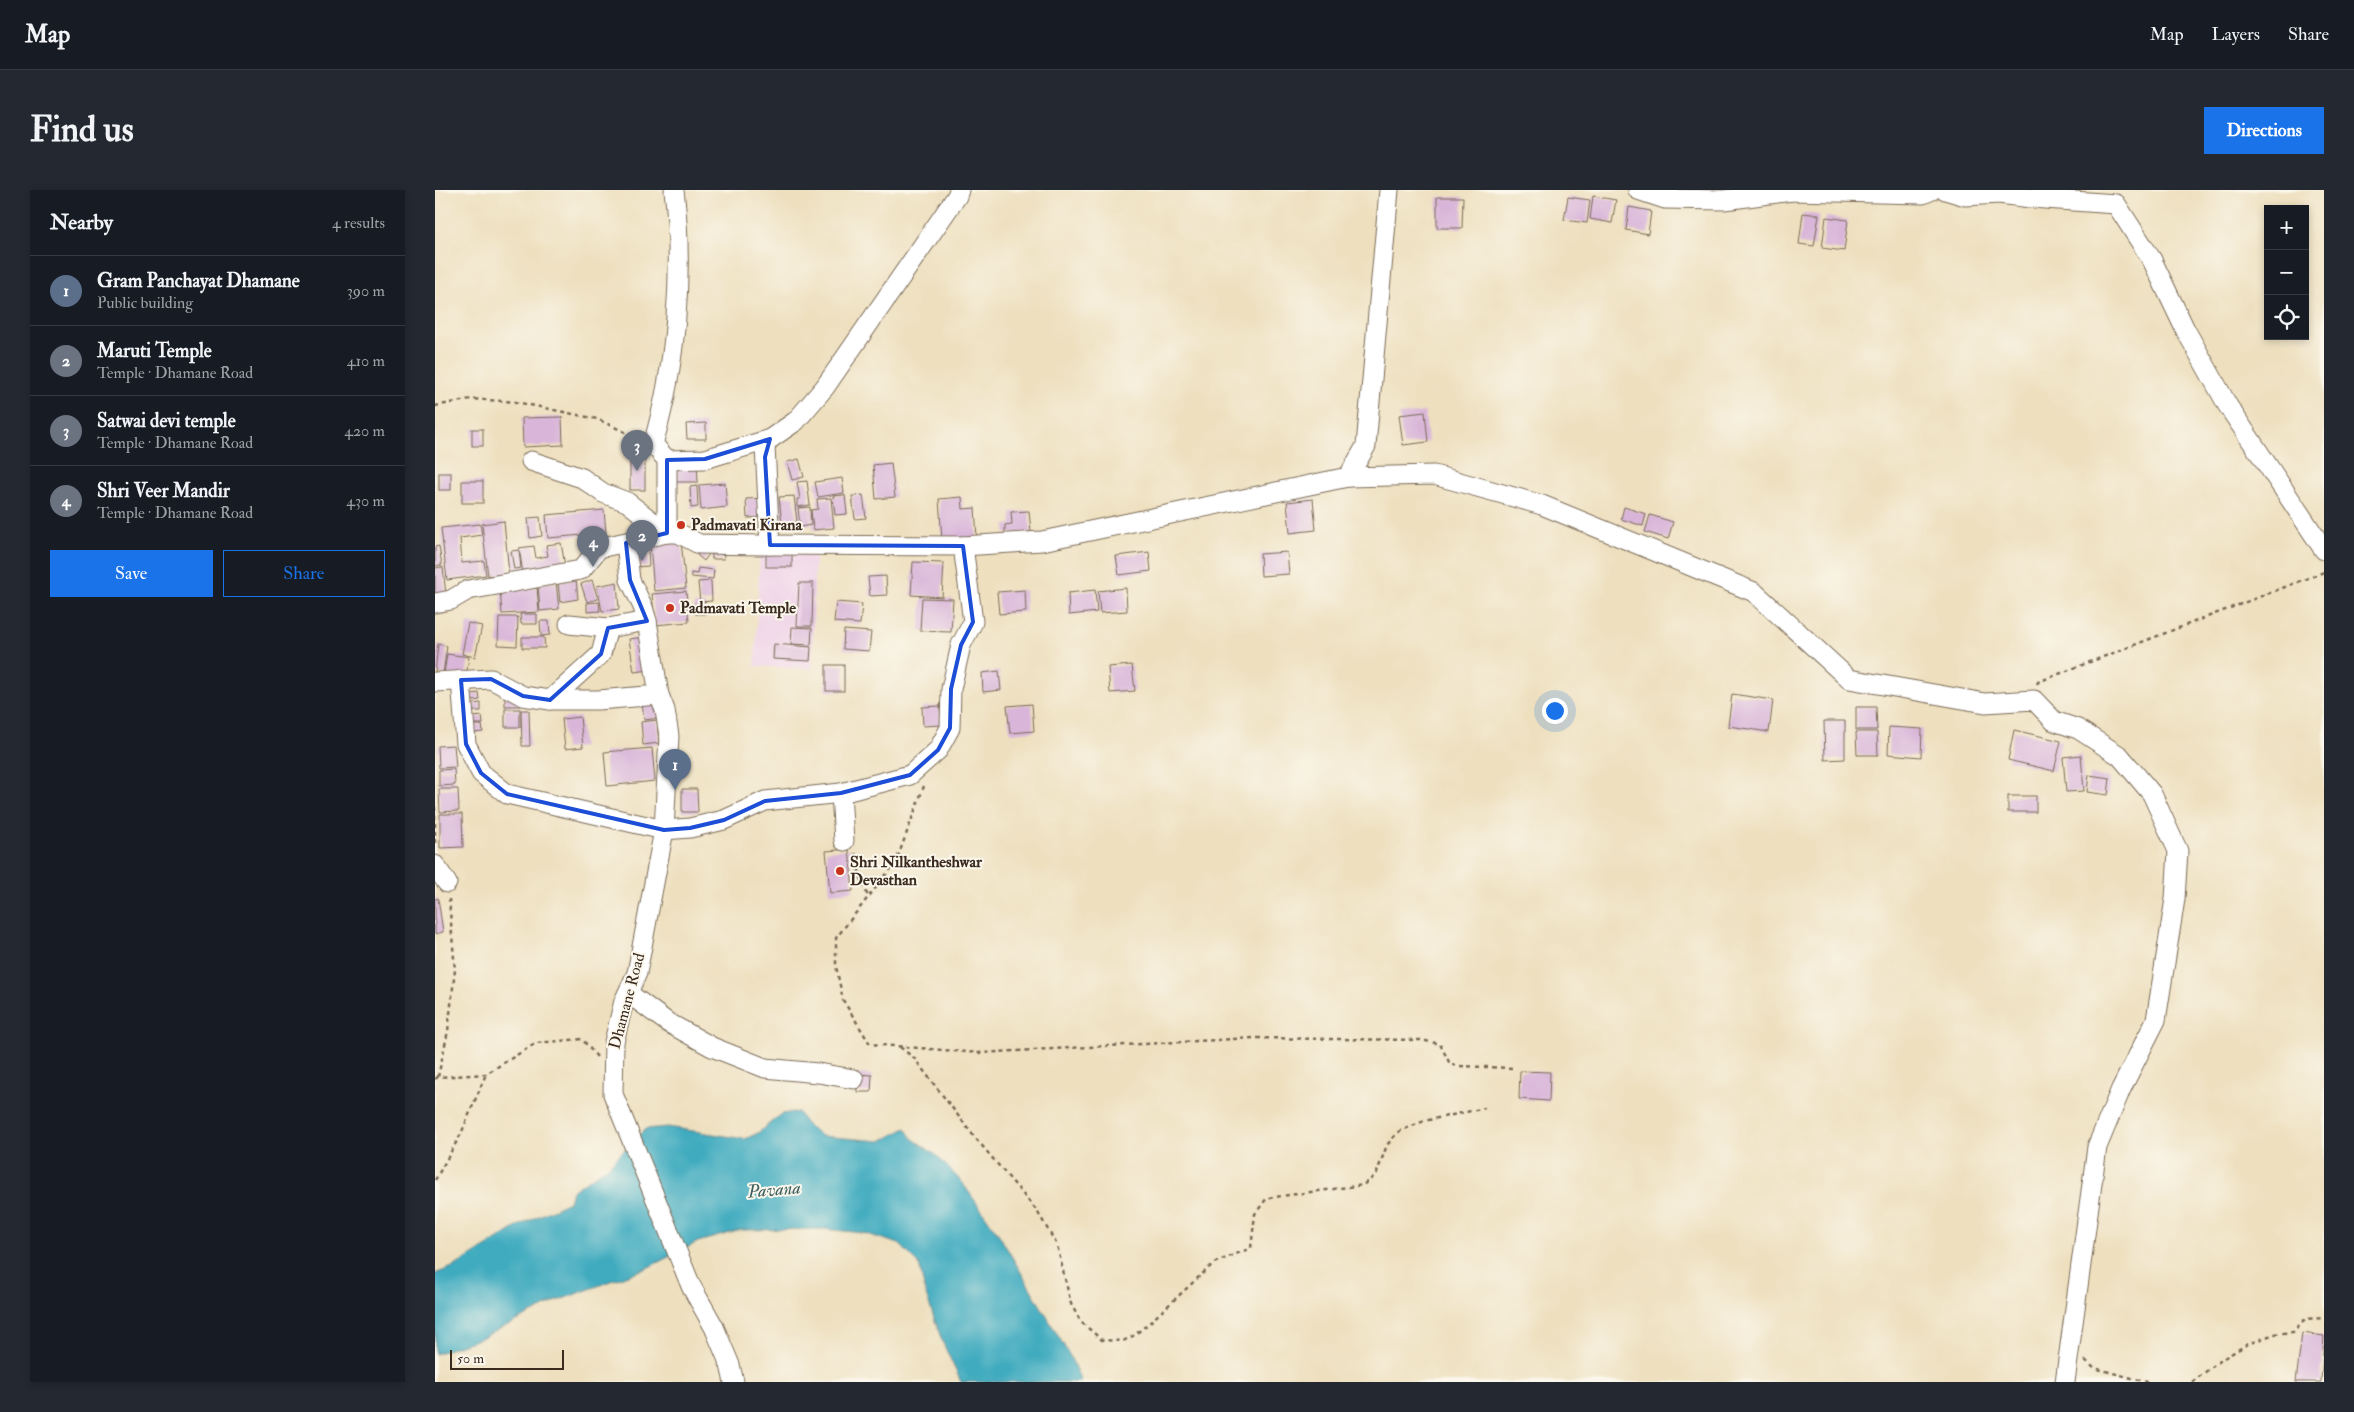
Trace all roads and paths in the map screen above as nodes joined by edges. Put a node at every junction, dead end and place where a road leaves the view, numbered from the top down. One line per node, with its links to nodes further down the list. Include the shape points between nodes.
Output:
1 (674, 190): 9 (street, via 679,227 678,279 666,402)
2 (959, 190): 8 (street, via 825,387 796,421)
3 (1389, 190): 12 (street, via 1366,446)
4 (1638, 190): 5 (street, via 1665,199 1724,200 1792,191 1923,194)
5 (1932, 190)
6 (1945, 190): 17 (street, via 1965,196 1999,194 2116,204 2152,260 2185,330 2228,406)
7 (435, 406): 9 (path, via 471,399 516,402 597,419)
8 (770, 439): 10 (street, via 705,459); 15 (street, via 765,446 765,457)
9 (653, 444): 10 (street)
10 (667, 460): 13 (street)
11 (531, 461): 13 (street, via 583,478 603,493 627,502)
12 (1349, 477): 16 (street, via 1042,541); 27 (street, via 1434,475 1542,505 1754,592 1849,679 1985,704)
13 (667, 533): 14 (street); 15 (street, via 678,533 699,544)
14 (626, 543): 19 (street, via 599,548 581,570 468,590 451,600); 20 (street, Dhamane Road, via 630,580)
15 (770, 545): 16 (street)
16 (963, 546): 29 (street, via 973,622 961,645 951,689 950,728 938,750 910,775)
17 (2324, 550)
18 (2324, 572): 27 (path, via 2038,682)
19 (435, 603)
20 (647, 621): 22 (street); 25 (street, Dhamane Road)
21 (569, 624): 22 (street)
22 (608, 628): 26 (street, via 601,654)
23 (461, 680): 24 (street); 26 (street, via 491,679 523,696); 31 (street, via 466,744 481,773 507,794)
24 (435, 682)
25 (659, 695): 26 (street); 31 (street, Dhamane Road, via 669,736)
26 (550, 700)
27 (2034, 700): 47 (street, via 2053,721 2077,729 2120,756 2152,794 2177,850 2175,899 2156,1020 2121,1089 2097,1147)
28 (927, 778): 36 (path, via 896,862)
29 (841, 793): 31 (street, via 765,801 724,820); 32 (street)
30 (435, 807): 33 (path)
31 (664, 830): 37 (street, Dhamane Road, via 637,973)
32 (844, 841): 36 (path, via 852,843)
33 (435, 846)
34 (435, 864): 35 (street)
35 (447, 883): 42 (path, via 455,970 448,1031)
36 (869, 896): 38 (path, via 836,938 836,966 843,1000 870,1044)
37 (628, 993): 41 (street, Dhamane Road, via 613,1042); 43 (street, via 667,1022 712,1046 765,1068)
38 (899, 1047): 39 (path, via 979,1053 1253,1038 1421,1040 1440,1044 1450,1064); 44 (path, via 915,1058 973,1135 1037,1211 1057,1245 1071,1304 1081,1322 1102,1340 1123,1341 1133,1336 1213,1263 1251,1248 1255,1214 1267,1198 1363,1185 1375,1175 1387,1145 1398,1132 1425,1121)
39 (1513, 1068)
40 (486, 1074): 41 (path, via 536,1043 582,1039); 42 (path); 45 (path, via 461,1134)
41 (611, 1074): 48 (street, Dhamane Road, via 613,1094 691,1286 730,1365)
42 (436, 1078)
43 (854, 1080)
44 (1485, 1108)
45 (435, 1180)
46 (2324, 1318): 51 (path, via 2305,1319 2293,1332 2274,1334 2248,1344)
47 (2071, 1348): 49 (street); 50 (path, via 2094,1368)
48 (734, 1382)
49 (2065, 1382)
50 (2147, 1382)
51 (2192, 1382)

